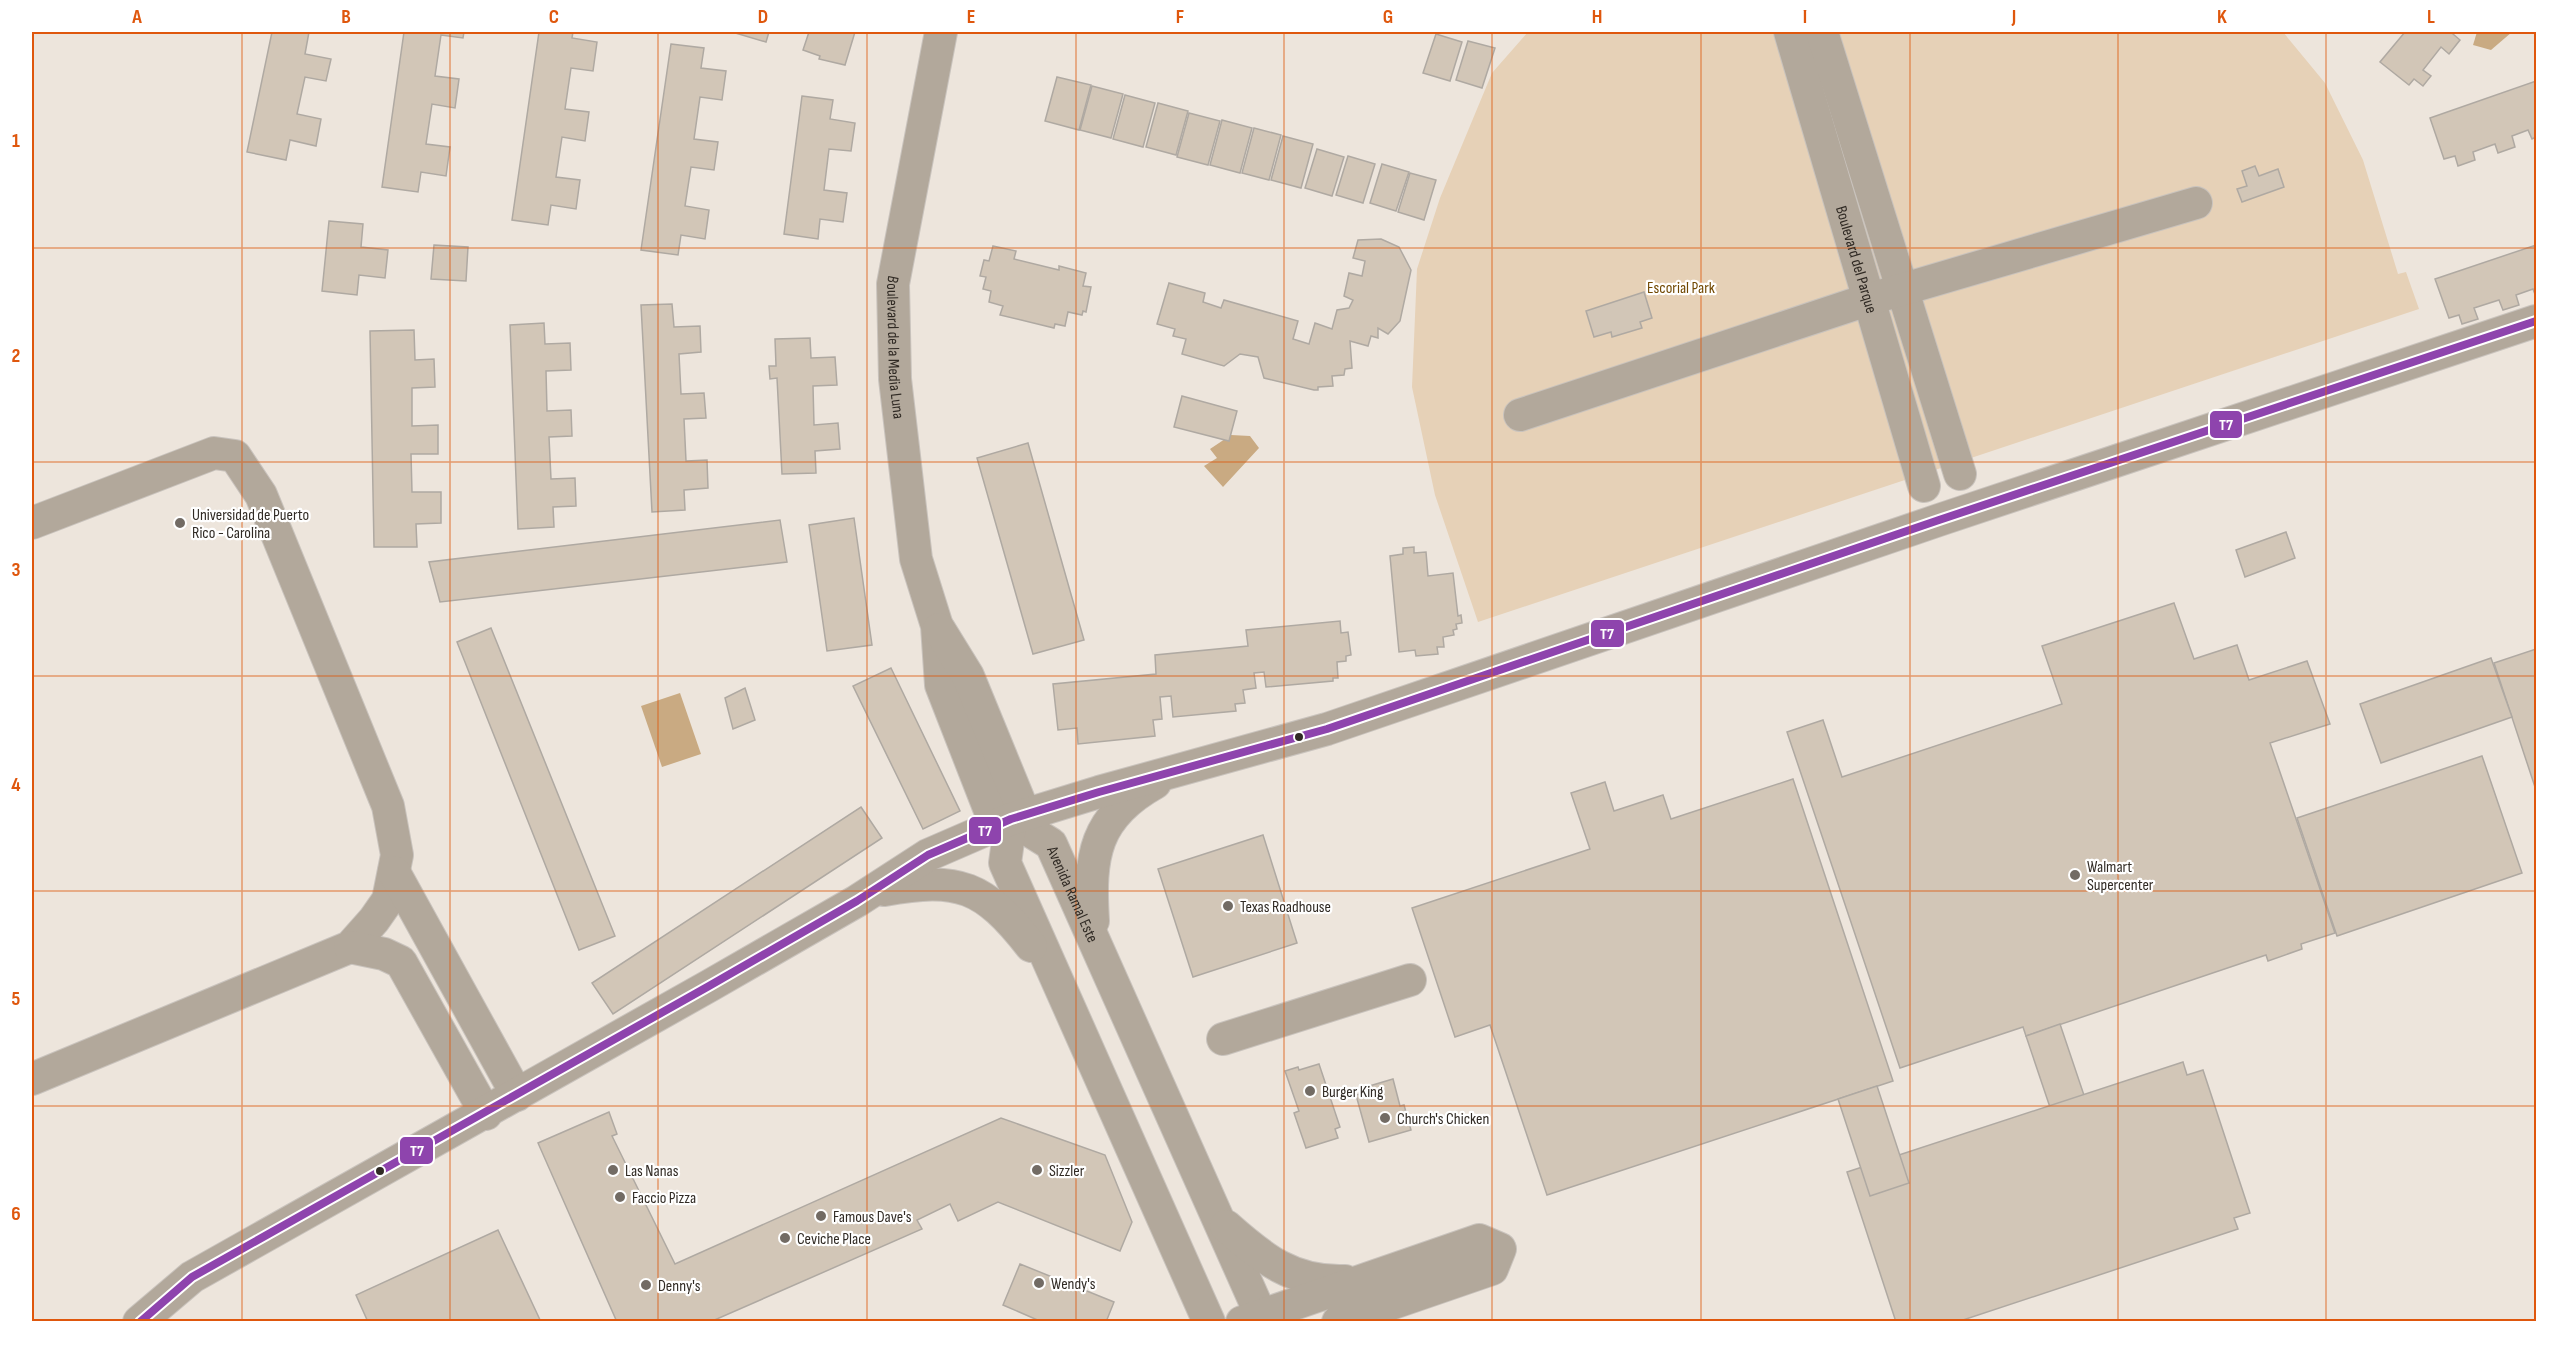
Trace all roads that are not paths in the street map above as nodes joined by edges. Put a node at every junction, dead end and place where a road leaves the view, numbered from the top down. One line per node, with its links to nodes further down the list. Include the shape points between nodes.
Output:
1 (941, 32): 13 (street, Boulevard de la Media Luna, via 892,284 895,379 916,559 937,626 968,676)
2 (1790, 32): 6 (street, Boulevard del Parque)
3 (1822, 32): 5 (street, Boulevard del Parque)
4 (2196, 203): 5 (street)
5 (1904, 290): 6 (street); 9 (street, Boulevard del Parque)
6 (1870, 299): 8 (street); 10 (street, Boulevard del Parque)
7 (2536, 321): 12 (street, via 1327,729)
8 (1520, 415)
9 (1960, 474)
10 (1924, 486)
11 (32, 523): 14 (street, via 214,453 234,456 261,495 388,806 398,855)
12 (1178, 770): 13 (street); 16 (street, via 1138,793 1104,831 1090,880)
13 (1011, 820): 15 (street, via 928,855); 16 (street, Avenida Ramal Este, via 1051,844); 19 (street, via 1005,863)
14 (394, 872): 17 (street, via 388,900); 20 (street)
15 (871, 892): 19 (street, via 920,883 959,886 986,898 1014,924); 24 (street)
16 (1095, 942): 26 (street, Avenida Ramal Este)
17 (350, 948): 21 (street, via 384,954 401,962); 23 (street)
18 (1410, 980): 22 (street)
19 (1057, 981): 31 (street)
20 (472, 1014): 21 (street); 24 (street)
21 (439, 1030): 25 (street)
22 (1223, 1039)
23 (32, 1079)
24 (517, 1095): 25 (street)
25 (486, 1114): 30 (street, via 192,1277)
26 (1219, 1220): 27 (street, via 1269,1263 1297,1275 1322,1282); 29 (street, Avenida Ramal Este)
27 (1361, 1280): 28 (street, via 1479,1240 1500,1249 1492,1269); 29 (street)
28 (1373, 1314): 32 (street)
29 (1256, 1319)
30 (140, 1322)
31 (1209, 1322)
32 (1338, 1322)

